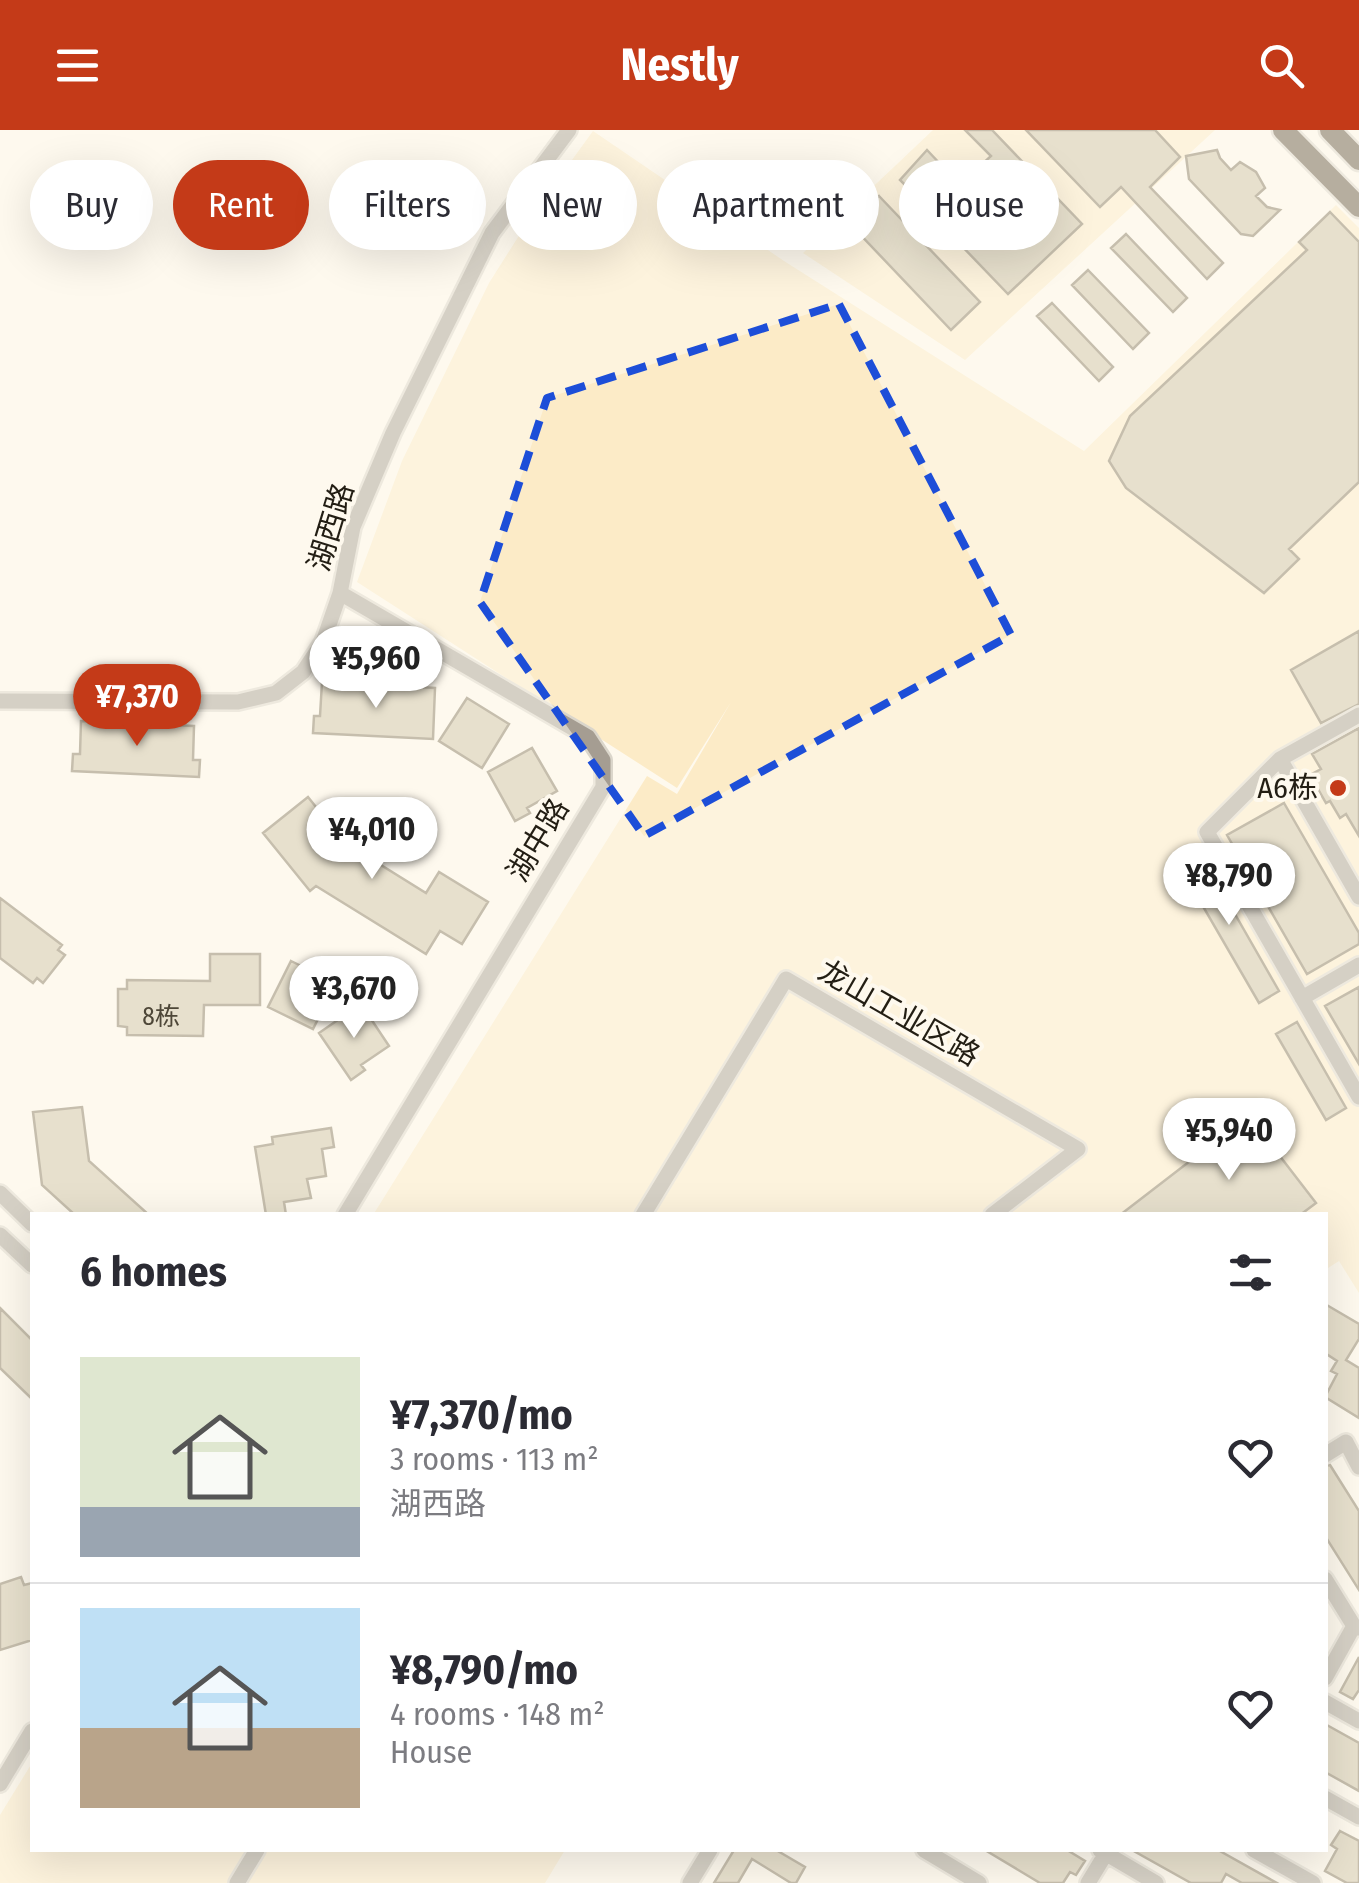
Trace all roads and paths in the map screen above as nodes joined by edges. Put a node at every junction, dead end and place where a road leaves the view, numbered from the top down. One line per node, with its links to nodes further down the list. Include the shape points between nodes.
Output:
1 (568, 130): 6 (street, 湖西路, via 492,233 353,528)
2 (1284, 130): 5 (main road)
3 (1330, 130): 4 (main road)
4 (1359, 160)
5 (1359, 206)
6 (340, 593): 7 (street, 湖西路, via 304,672 276,693 238,702); 15 (street, 湖中路, via 588,738 603,760 603,786)
7 (0, 701)
8 (1359, 714): 9 (street)
9 (1280, 759): 10 (street); 12 (street, via 1207,832)
10 (1359, 897)
11 (1359, 966): 12 (street)
12 (1302, 998): 13 (street)
13 (1359, 1097)
14 (0, 1194): 18 (street)
15 (347, 1212)
16 (645, 1212): 17 (street, 龙山工业区路, via 786,979 1078,1150)
17 (996, 1212)
18 (30, 1222)
19 (0, 1234): 20 (street)
20 (30, 1263)
21 (1328, 1453): 22 (street, via 1346,1442)
22 (1359, 1467)
23 (1328, 1584): 24 (street)
24 (1357, 1627): 25 (street)
25 (1328, 1673)
26 (1328, 1704): 27 (street)
27 (1359, 1721)
28 (30, 1734): 29 (street)
29 (0, 1784)
30 (1328, 1800): 31 (street)
31 (1359, 1817)
32 (256, 1852): 38 (street)
33 (709, 1852): 39 (street)
34 (927, 1852): 40 (street)
35 (1104, 1852): 41 (street)
36 (1106, 1852): 42 (street)
37 (1258, 1852): 43 (street)
38 (237, 1883)
39 (690, 1883)
40 (979, 1883)
41 (1088, 1883)
42 (1156, 1883)
43 (1313, 1883)

